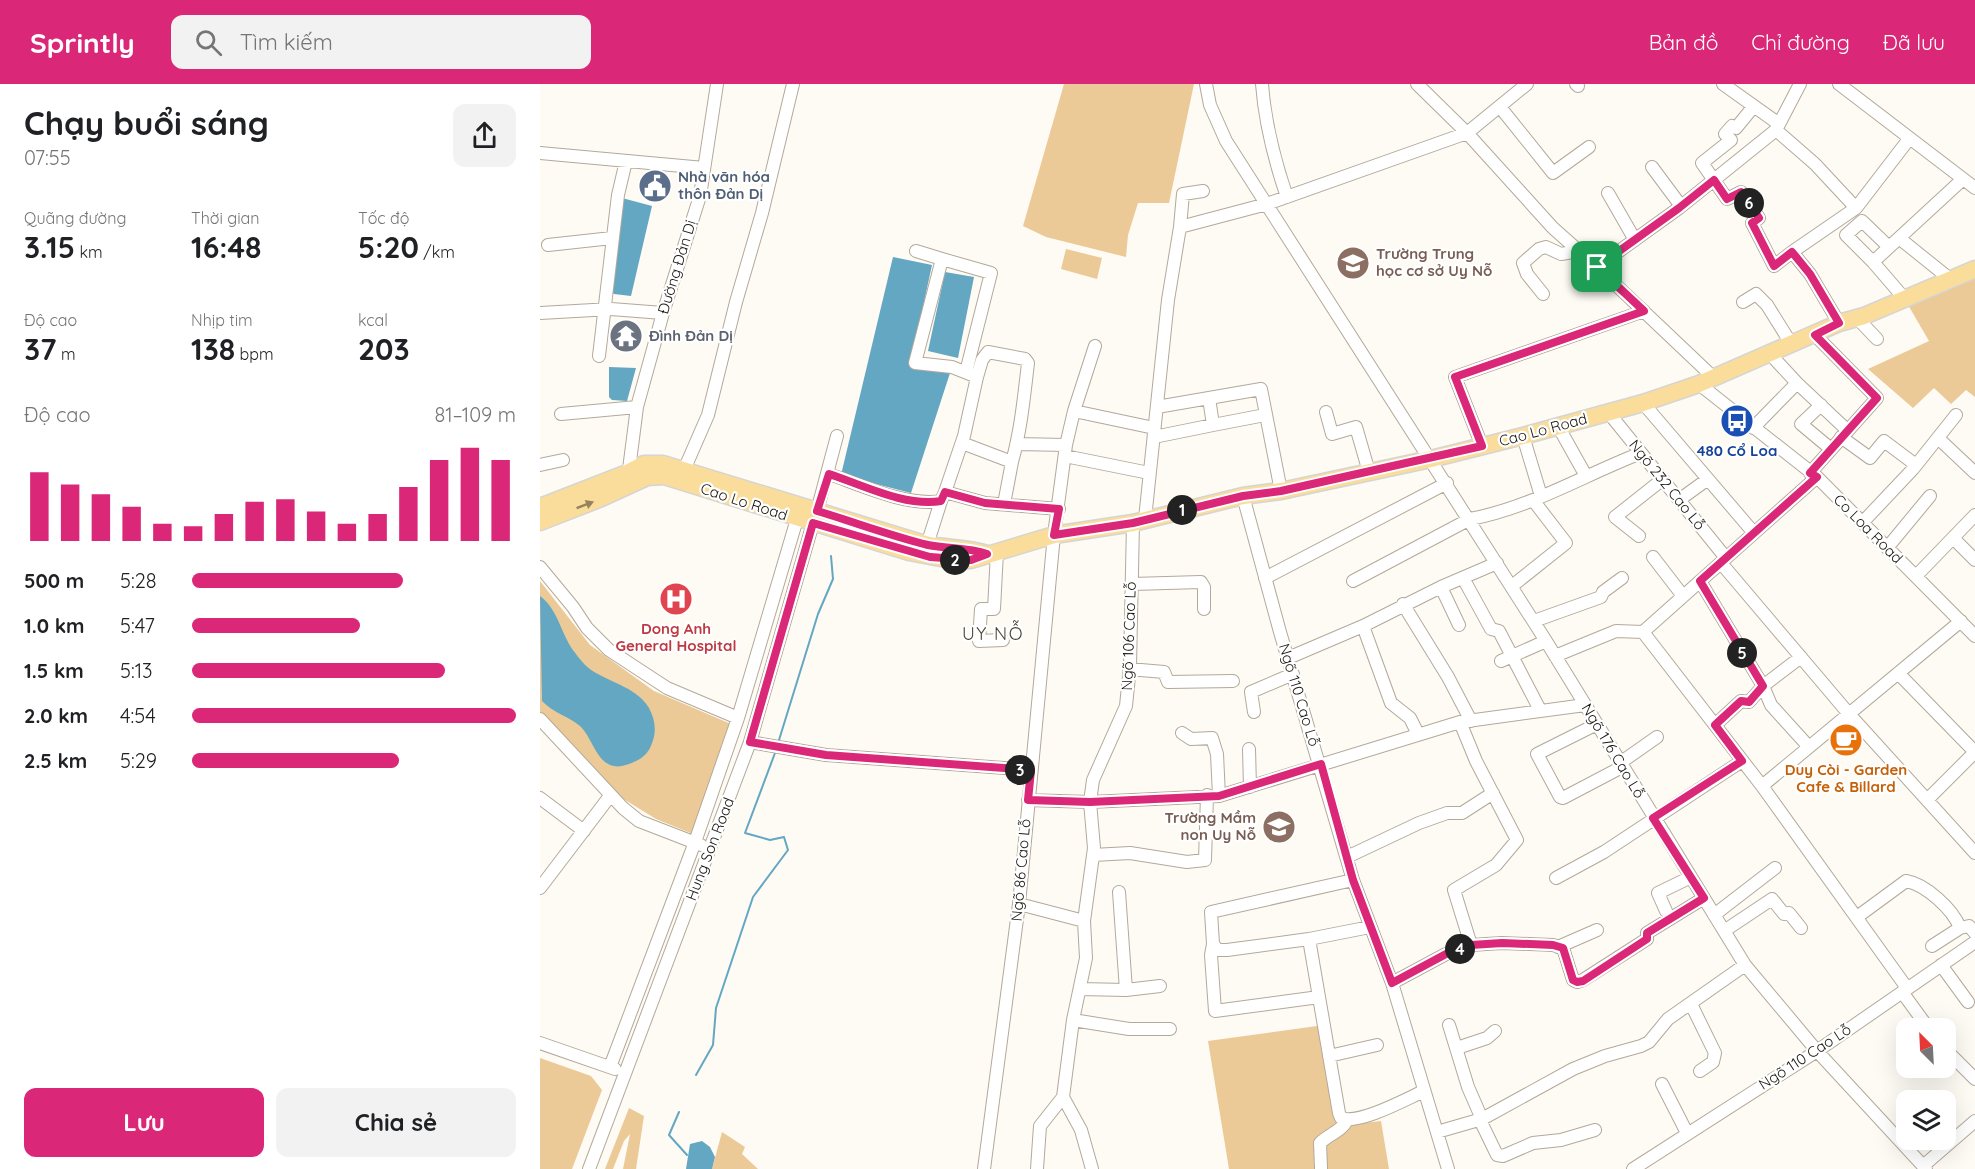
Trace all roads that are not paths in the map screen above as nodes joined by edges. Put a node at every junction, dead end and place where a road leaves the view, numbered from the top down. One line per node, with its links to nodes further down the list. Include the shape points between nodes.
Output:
1 (717, 84): 19 (street, Đường Đản Dị)
2 (793, 84): 91 (street, via 708,415)
3 (1207, 84): 26 (street, Ngõ 176 Cao Lỗ, via 1209,105 1226,141)
4 (1262, 84): 25 (street, via 1264,118)
5 (1417, 84): 13 (street, Co Loa Road)
6 (1723, 84): 10 (street)
7 (1800, 84): 12 (street)
8 (1839, 84): 14 (street)
9 (1523, 85): 11 (street)
10 (1754, 106): 12 (street); 21 (street, via 1736,128 1732,126 1725,134 1731,140 1702,163)
11 (1500, 108): 13 (street); 15 (street, via 1553,173)
12 (1777, 127): 21 (street); 28 (street)
13 (1467, 132): 25 (street); 35 (street, Co Loa Road, via 1553,228)
14 (1909, 139): 20 (street); 28 (street)
15 (1589, 147)
16 (540, 153): 17 (street)
17 (626, 161): 19 (street); 30 (street)
18 (1652, 167): 27 (street)
19 (704, 168): 49 (street, Đường Đản Dị, via 700,196)
20 (1963, 179): 22 (street); 31 (street)
21 (1714, 180): 27 (street); 37 (street, via 1727,199 1741,192 1753,209 1759,218 1752,223 1756,234 1774,266)
22 (1975, 188)
23 (1203, 191): 29 (street, Ngõ 106 Cao Lỗ, via 1183,194)
24 (1608, 193): 32 (street)
25 (1287, 197): 26 (street)
26 (1267, 204): 29 (street); 86 (street, Ngõ 176 Cao Lỗ)
27 (1681, 207): 32 (street)
28 (1856, 208): 37 (street)
29 (1180, 227): 65 (street, Ngõ 106 Cao Lỗ)
30 (612, 238): 33 (street); 46 (street)
31 (1899, 238): 34 (street); 42 (street)
32 (1635, 240): 40 (street)
33 (548, 245)
34 (1889, 247): 39 (street); 39 (street, via 1862,221 1846,235)
35 (1579, 250): 40 (street, Co Loa Road); 43 (street, via 1562,254 1546,247 1523,263)
36 (916, 251): 38 (street)
37 (1792, 252): 51 (street)
38 (942, 259): 58 (street, via 992,273); 58 (street, via 915,363 952,367)
39 (1873, 262): 44 (street)
40 (1597, 267): 47 (street, Co Loa Road)
41 (1975, 269): 42 (main road, Cao Lo Road)
42 (1950, 279): 44 (main road, Cao Lo Road)
43 (1543, 294)
44 (1904, 298): 50 (main road, Cao Lo Road)
45 (1743, 302): 54 (street, via 1756,294)
46 (607, 309): 48 (street); 49 (street); 57 (street)
47 (1644, 311): 59 (street, Co Loa Road); 82 (street, via 1455,377)
48 (540, 313)
49 (663, 313): 64 (street, Đường Đản Dị)
50 (1857, 318): 51 (main road, Cao Lo Road); 53 (street)
51 (1839, 323): 52 (main road, Cao Lo Road)
52 (1815, 335): 54 (main road, Cao Lo Road); 76 (street, via 1877,398)
53 (1876, 339)
54 (1792, 345): 56 (main road, Cao Lo Road)
55 (1095, 346): 66 (street, Ngõ 86 Cao Lỗ)
56 (1770, 354): 59 (main road, Cao Lo Road); 60 (street)
57 (599, 357)
58 (972, 375): 80 (street, via 975,395); 81 (street, via 988,352 1026,359)
59 (1706, 381): 62 (main road, Cao Lo Road); 74 (street, Co Loa Road)
60 (1797, 383): 63 (street); 74 (street)
61 (1209, 398): 65 (street); 70 (street, via 1261,389); 72 (street)
62 (1643, 403): 68 (main road, Cao Lo Road); 100 (street)
63 (1821, 405): 76 (street); 83 (street, via 1801,424)
64 (637, 407): 69 (street); 98 (street, Đường Đản Dị)
65 (1157, 407): 75 (street, Ngõ 106 Cao Lỗ)
66 (1074, 411): 75 (street); 84 (street, Ngõ 86 Cao Lỗ)
67 (1326, 412): 92 (street, via 1332,434 1356,427)
68 (1608, 412): 73 (main road, Cao Lo Road); 85 (street, Ngõ 232 Cao Lỗ)
69 (561, 414)
70 (1264, 415): 72 (street); 102 (street)
71 (1956, 415): 79 (street)
72 (1213, 425): 75 (street)
73 (1558, 426): 78 (main road, Cao Lo Road); 97 (street)
74 (1753, 428): 96 (street, Co Loa Road)
75 (1154, 432): 93 (street, Ngõ 106 Cao Lỗ)
76 (1844, 433): 83 (street); 90 (street, via 1869,458 1884,441)
77 (837, 436): 95 (street)
78 (1523, 436): 82 (main road, Cao Lo Road); 106 (street)
79 (1938, 438): 90 (street); 94 (street)
80 (962, 443): 88 (street); 103 (street)
81 (1017, 444): 84 (street); 88 (street)
82 (1482, 446): 86 (main road, Cao Lo Road)
83 (1831, 448): 96 (street)
84 (1066, 451): 93 (street); 110 (street, Ngõ 86 Cao Lỗ)
85 (1641, 453): 97 (street); 99 (street, Ngõ 232 Cao Lỗ)
86 (1431, 459): 92 (main road, Cao Lo Road); 101 (street, Ngõ 176 Cao Lỗ)
87 (563, 460): 89 (street)
88 (1012, 462): 108 (street)
89 (540, 465)
90 (1916, 465): 116 (street)
91 (684, 470): 98 (main road, Cao Lo Road, via 644,464); 112 (main road, Cao Lo Road)
92 (1369, 472): 102 (main road, Cao Lo Road)
93 (1149, 473): 114 (street, Ngõ 106 Cao Lỗ)
94 (1975, 473)
95 (829, 474): 103 (street, via 926,503); 112 (street)
96 (1813, 475): 116 (street, Co Loa Road); 117 (street)
97 (1586, 476): 106 (street)
98 (629, 479): 109 (main road, Cao Lo Road); 112 (main road, Cao Lo Road, via 664,476); 115 (main road, Cao Lo Road, one-way to 98)
99 (1663, 479): 107 (street, Ngõ 232 Cao Lỗ); 119 (street, via 1615,517)
100 (1708, 479): 107 (street); 117 (street)
101 (1447, 483): 113 (street, Ngõ 176 Cao Lỗ); 130 (street)
102 (1281, 491): 104 (main road, Cao Lo Road)
103 (943, 496): 108 (street); 121 (street)
104 (1243, 496): 114 (main road, Cao Lo Road); 130 (street, Ngõ 110 Cao Lỗ)
105 (1930, 496): 122 (street)
106 (1537, 498): 113 (street); 136 (street, via 1566,543)
107 (1680, 500): 125 (street, Ngõ 232 Cao Lỗ)
108 (1004, 504): 110 (street)
109 (540, 507)
110 (1059, 509): 118 (street, Ngõ 86 Cao Lỗ)
111 (1975, 515): 120 (street)
112 (809, 517): 121 (main road, Cao Lo Road); 123 (main road, Cao Lo Road, via 930,557 971,560); 162 (street); 170 (street, Hung Son Road)
113 (1470, 519): 127 (street, Ngõ 176 Cao Lỗ); 133 (street)
114 (1139, 521): 118 (main road, Cao Lo Road); 135 (street, Ngõ 106 Cao Lỗ)
115 (540, 522)
116 (1862, 523): 122 (street, Co Loa Road)
117 (1754, 533): 125 (street)
118 (1054, 535): 123 (main road, Cao Lo Road); 177 (street, Ngõ 86 Cao Lỗ)
119 (1639, 536)
120 (1953, 538): 126 (street); 129 (street)
121 (927, 544): 123 (main road, Cao Lo Road)
122 (1887, 548): 129 (street, Co Loa Road)
123 (992, 553): 147 (street, via 994,609 981,609 979,641)
124 (1653, 557): 138 (street)
125 (1724, 560): 134 (street); 150 (street, Ngõ 232 Cao Lỗ)
126 (1975, 560)
127 (1497, 564): 131 (street); 136 (street, Ngõ 176 Cao Lỗ)
128 (540, 567): 162 (street, via 609,650 668,688)
129 (1916, 576): 142 (street, Co Loa Road)
130 (1265, 578): 151 (street, Ngõ 110 Cao Lỗ)
131 (1463, 578): 137 (street); 152 (street, via 1491,629 1499,631)
132 (1622, 578): 141 (street, via 1601,597)
133 (1353, 581)
134 (1700, 581): 138 (street); 157 (street)
135 (1132, 584): 140 (street, via 1201,582); 153 (street, Ngõ 106 Cao Lỗ)
136 (1512, 586): 141 (street, Ngõ 176 Cao Lỗ)
137 (1441, 587): 139 (street); 143 (street)
138 (1683, 596): 145 (street)
139 (1403, 604): 144 (street); 164 (street, via 1448,677)
140 (1204, 609)
141 (1534, 621): 148 (street, Ngõ 176 Cao Lỗ)
142 (1961, 621): 146 (street, Co Loa Road); 154 (street)
143 (1459, 625)
144 (1363, 626): 151 (street); 168 (street, via 1391,703 1410,718)
145 (1643, 632): 149 (street, via 1616,631); 166 (street)
146 (1975, 636)
147 (1002, 640)
148 (1546, 641): 149 (street, Ngõ 176 Cao Lỗ); 152 (street)
149 (1556, 656): 158 (street, Ngõ 176 Cao Lỗ)
150 (1801, 657): 157 (street); 161 (street, Ngõ 232 Cao Lỗ)
151 (1288, 658): 155 (street, Ngõ 110 Cao Lỗ)
152 (1507, 658): 159 (street)
153 (1129, 669): 156 (street, via 1164,672 1168,682); 186 (street, Ngõ 106 Cao Lỗ, via 1126,706 1093,780)
154 (1898, 673): 161 (street); 173 (street)
155 (1293, 674): 160 (street, via 1251,692); 175 (street, Ngõ 110 Cao Lỗ)
156 (1233, 681)
157 (1763, 686): 166 (street, via 1749,702 1741,701); 171 (street, via 1771,705)
158 (1585, 705): 159 (street); 165 (street, Ngõ 176 Cao Lỗ)
159 (1540, 710): 164 (street)
160 (1254, 712)
161 (1849, 714): 171 (street); 185 (street, Ngõ 232 Cao Lỗ)
162 (738, 718): 189 (street)
163 (540, 719): 181 (street)
164 (1465, 721): 168 (street); 180 (street)
165 (1597, 724): 176 (street, Ngõ 176 Cao Lỗ); 176 (street, via 1537,754 1560,797)
166 (1715, 725): 174 (street)
167 (1182, 733): 182 (street, via 1191,739 1212,738 1217,754)
168 (1418, 734): 175 (street)
169 (1657, 737): 176 (street)
170 (750, 742): 177 (street, via 826,755); 190 (street, Hung Son Road)
171 (1809, 747): 178 (street)
172 (1249, 750): 179 (street)
173 (1975, 752): 185 (street)
174 (1742, 761): 178 (street); 187 (street)
175 (1321, 764): 179 (street); 193 (street, Ngõ 110 Cao Lỗ)
176 (1621, 765): 187 (street, Ngõ 176 Cao Lỗ)
177 (1031, 770): 184 (street, Ngõ 86 Cao Lỗ)
178 (1762, 786): 204 (street)
179 (1250, 787): 182 (street)
180 (1493, 793): 193 (street, via 1462,813 1447,813 1419,823); 215 (street, via 1517,840 1496,865 1454,890)
181 (610, 796): 188 (street); 189 (street, via 639,821)
182 (1213, 796): 186 (street); 192 (street, via 1205,860 1187,862 1130,853)
183 (540, 798): 188 (street)
184 (1028, 800): 186 (street); 201 (street, Ngõ 86 Cao Lỗ)
185 (1927, 800): 191 (street, Ngõ 232 Cao Lỗ)
186 (1090, 802): 192 (street, Ngõ 106 Cao Lỗ)
187 (1653, 818): 195 (street, via 1604,852); 196 (street, Ngõ 176 Cao Lỗ)
188 (584, 831): 198 (street)
189 (695, 843): 190 (street); 239 (street)
190 (711, 849): 241 (street, Hung Son Road)
191 (1975, 852)
192 (1093, 855): 205 (street, Ngõ 106 Cao Lỗ)
193 (1347, 857): 197 (street, Ngõ 110 Cao Lỗ)
194 (1775, 868): 203 (street)
195 (1556, 878)
196 (1691, 878): 200 (street, Ngõ 176 Cao Lỗ); 202 (street, via 1658,894)
197 (1353, 880): 206 (street, Ngõ 110 Cao Lỗ); 214 (street, via 1211,912)
198 (540, 888)
199 (1119, 892): 223 (street)
200 (1704, 898): 203 (street, Ngõ 176 Cao Lỗ); 217 (street, via 1647,933 1647,939 1583,981 1573,980 1563,948)
201 (1019, 904): 205 (street); 255 (street, Ngõ 86 Cao Lỗ)
202 (1666, 911)
203 (1714, 915): 210 (street, Ngõ 176 Cao Lỗ)
204 (1857, 917): 208 (street, via 1906,881 1915,882 1935,898); 224 (street)
205 (1084, 921): 222 (street, Ngõ 106 Cao Lỗ, via 1086,958)
206 (1370, 927): 212 (street); 220 (street, Ngõ 110 Cao Lỗ)
207 (1801, 928): 210 (street, via 1772,899)
208 (1960, 928): 211 (street, via 1969,926); 216 (street)
209 (1597, 930): 217 (street)
210 (1724, 931): 218 (street, Ngõ 176 Cao Lỗ)
211 (1975, 933)
212 (1309, 939): 214 (street, via 1227,950 1218,950); 225 (street)
213 (1975, 942): 219 (street, Ngõ 110 Cao Lỗ)
214 (1213, 944): 225 (street, via 1215,1011)
215 (1471, 945): 217 (street); 220 (street)
216 (1932, 946)
217 (1558, 947)
218 (1745, 965): 227 (street); 236 (street, Ngõ 176 Cao Lỗ)
219 (1941, 965): 224 (street, Ngõ 110 Cao Lỗ); 226 (street)
220 (1392, 983): 244 (street, Ngõ 110 Cao Lỗ)
221 (1160, 986): 223 (street)
222 (1080, 989): 223 (street); 229 (street, Ngõ 106 Cao Lỗ)
223 (1126, 990)
224 (1905, 990): 228 (street); 236 (street, Ngõ 110 Cao Lỗ)
225 (1319, 997): 237 (street)
226 (1968, 1002)
227 (1690, 1004): 240 (street, via 1715,1053 1713,1062); 246 (street, via 1668,1019 1649,1042 1573,1069)
228 (1922, 1018)
229 (1073, 1020): 231 (street, via 1129,1029); 245 (street)
230 (1449, 1025): 235 (street)
231 (1170, 1029)
232 (1495, 1031): 235 (street, via 1487,1038)
233 (540, 1043): 239 (street)
234 (1377, 1045): 237 (street)
235 (1457, 1048): 246 (street)
236 (1817, 1051): 251 (street, Ngõ 110 Cao Lỗ); 252 (street, Ngõ 176 Cao Lỗ)
237 (1329, 1056): 247 (street, via 1339,1113)
238 (1956, 1060): 242 (street)
239 (610, 1067): 241 (street)
240 (1701, 1071)
241 (626, 1073): 254 (street, Hung Son Road)
242 (1975, 1079)
243 (1662, 1084): 251 (street)
244 (1424, 1091): 247 (street, via 1384,1110); 250 (street, Ngõ 110 Cao Lỗ)
245 (1063, 1097): 256 (street, via 1040,1126); 257 (street, via 1081,1130)
246 (1481, 1119): 249 (street, via 1497,1155 1503,1156 1533,1143); 250 (street)
247 (1347, 1120): 253 (street, via 1345,1126 1320,1143)
248 (1975, 1121): 252 (street)
249 (1595, 1130)
250 (1437, 1132): 258 (street, Ngõ 110 Cao Lỗ)
251 (1687, 1133): 259 (street, Ngõ 110 Cao Lỗ)
252 (1924, 1167)
253 (1321, 1168)
254 (589, 1169)
255 (984, 1169)
256 (1037, 1169)
257 (1092, 1169)
258 (1448, 1169)
259 (1633, 1169)

